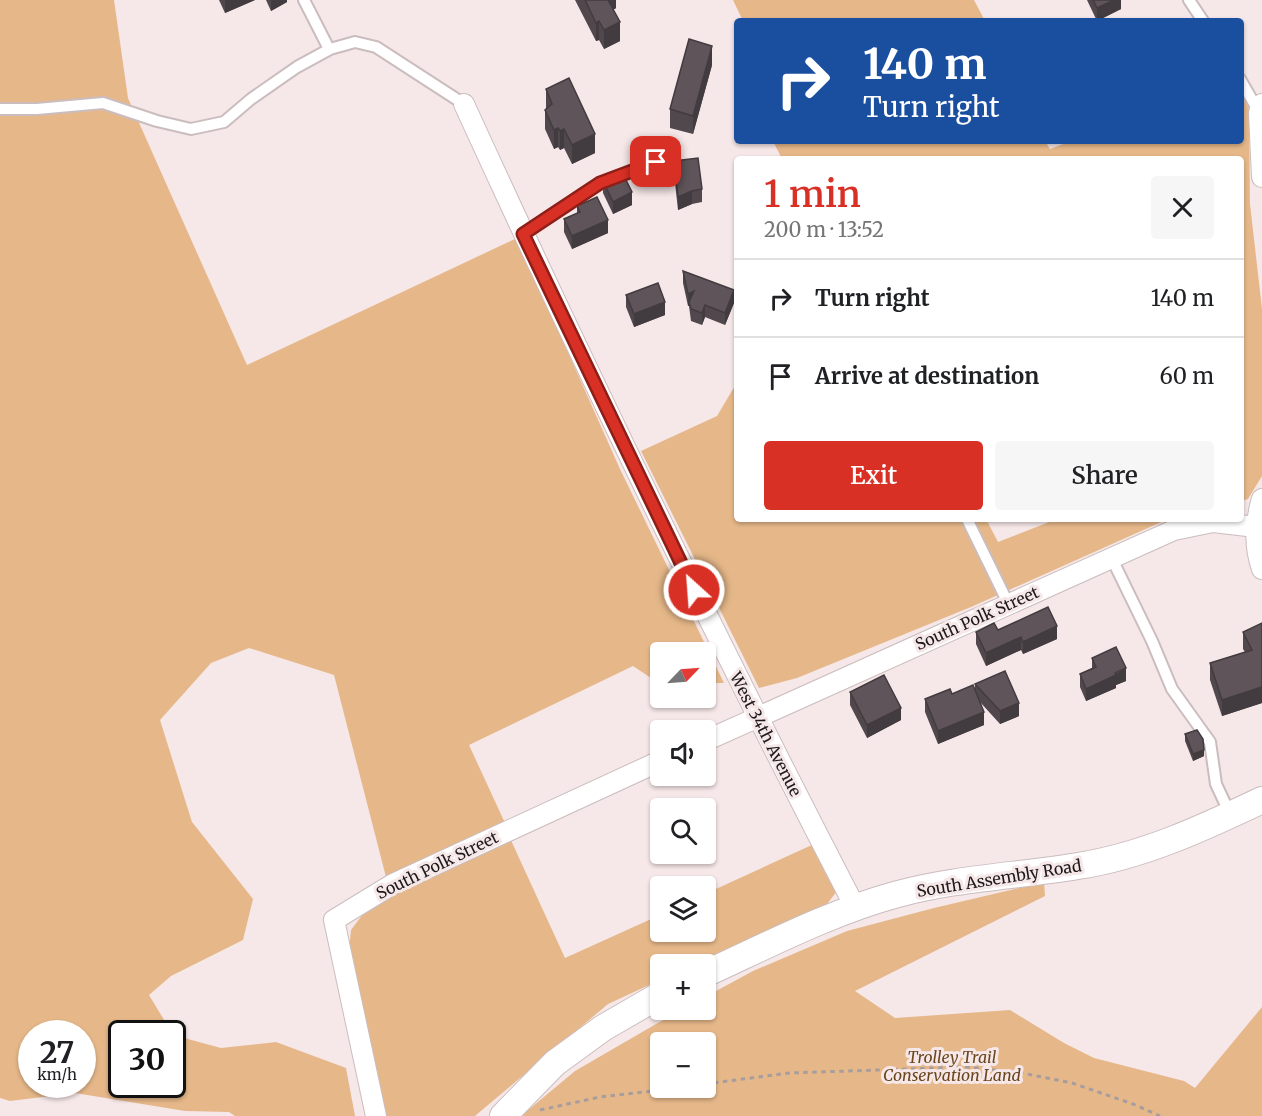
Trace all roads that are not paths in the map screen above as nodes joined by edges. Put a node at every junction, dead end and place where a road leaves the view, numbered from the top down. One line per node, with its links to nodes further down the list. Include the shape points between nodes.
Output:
1 (304, 0): 4 (lane)
2 (1189, 0): 3 (lane)
3 (1201, 18)
4 (329, 49): 6 (lane, via 355,42 376,47); 8 (lane, via 297,67 224,122 191,129 103,103)
5 (1244, 85): 7 (lane)
6 (464, 104): 11 (street, West 34th Avenue)
7 (1261, 108): 10 (street)
8 (0, 109)
9 (656, 162): 11 (lane, via 600,183)
10 (1262, 177)
11 (523, 234): 18 (street, West 34th Avenue)
12 (1262, 499): 14 (street)
13 (968, 522): 17 (lane)
14 (1256, 527): 15 (street, South Polk Street, via 1213,522 1174,530); 16 (street)
15 (1112, 559): 17 (street, South Polk Street); 22 (lane, via 1172,689 1210,742 1216,784)
16 (1262, 569)
17 (1008, 603): 18 (street, South Polk Street)
18 (757, 717): 19 (street, South Polk Street); 23 (street, West 34th Avenue)
19 (716, 736)
20 (650, 766): 26 (street, South Polk Street, via 393,884 334,921)
21 (1262, 800): 22 (street, South Assembly Road)
22 (1230, 815): 23 (street, South Assembly Road, via 1146,850 1080,866 945,883)
23 (855, 907): 24 (street, South Assembly Road)
24 (716, 969)
25 (650, 1000): 27 (street, via 555,1063)
26 (376, 1116)
27 (503, 1116)

